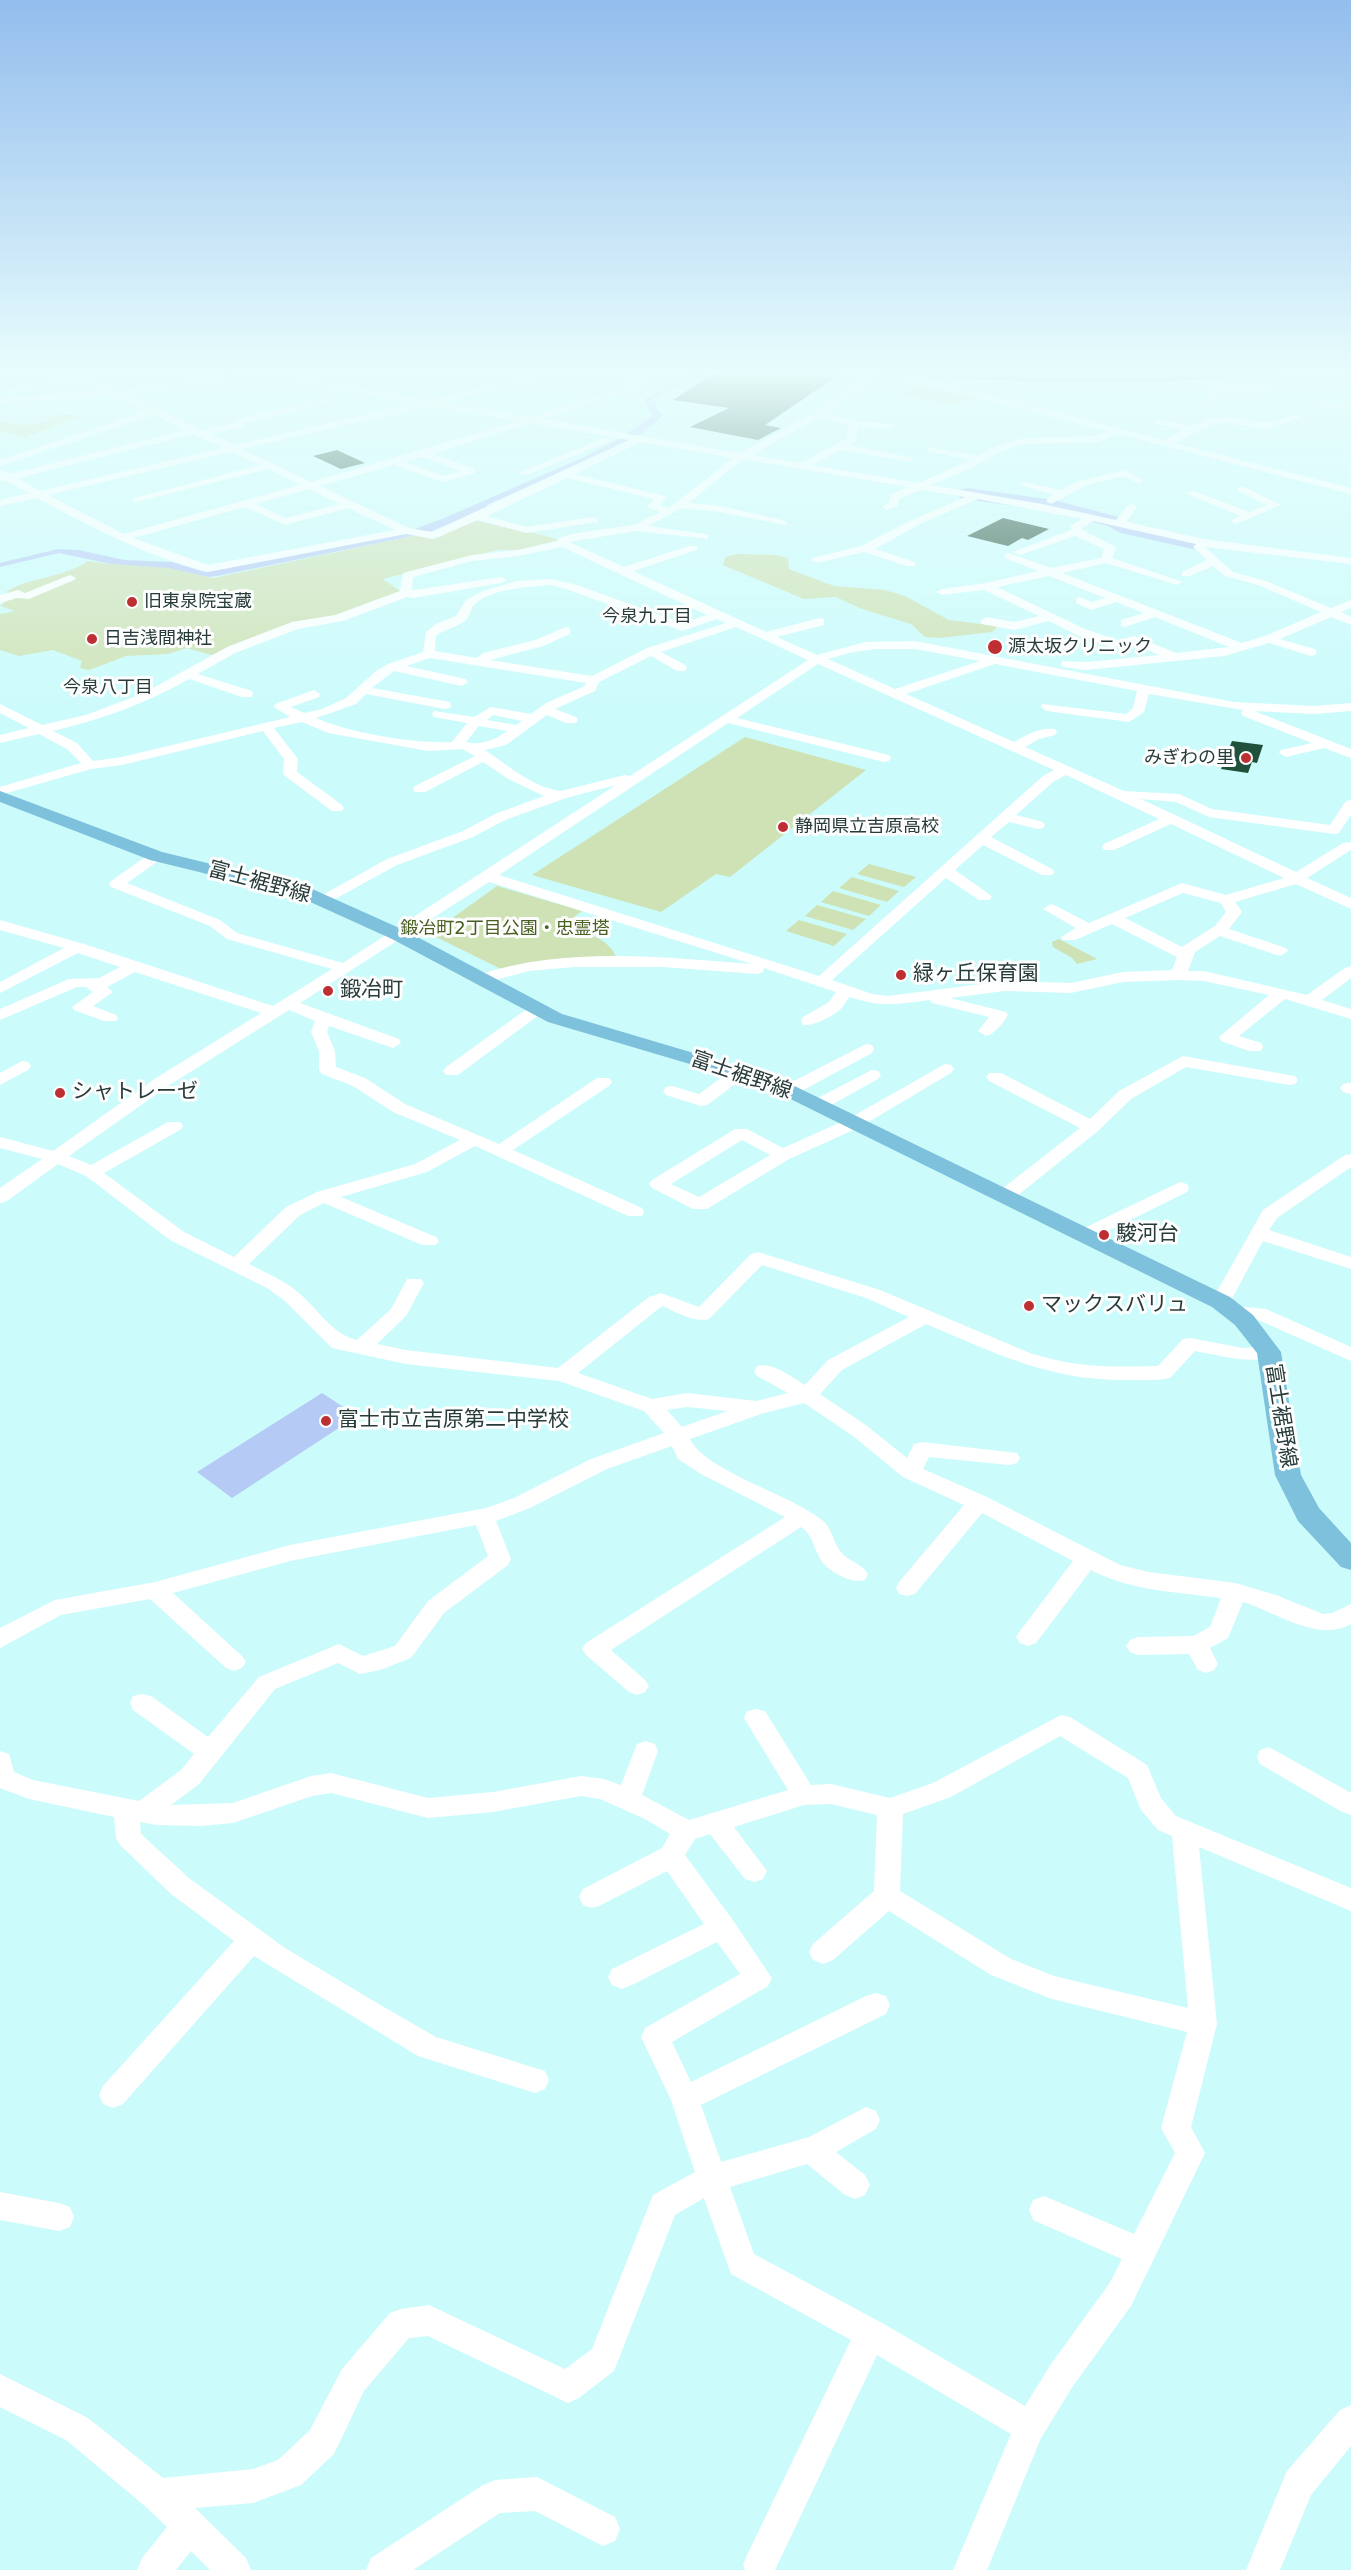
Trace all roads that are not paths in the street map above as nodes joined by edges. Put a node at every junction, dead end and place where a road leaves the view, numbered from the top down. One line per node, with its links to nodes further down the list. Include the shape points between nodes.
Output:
1 (30, 490): 16 (street)
2 (56, 490): 16 (street)
3 (173, 490): 18 (street)
4 (296, 490): 20 (street)
5 (323, 490): 21 (street)
6 (533, 490): 28 (street)
7 (628, 490): 25 (street, via 661,498 652,507)
8 (696, 490): 25 (street)
9 (909, 490): 23 (street, via 894,496 894,504)
10 (939, 490): 17 (street)
11 (1047, 490): 14 (street)
12 (1068, 490): 14 (street)
13 (1244, 490): 27 (street, via 1276,505)
14 (1062, 493): 22 (street)
15 (1190, 493): 27 (street)
16 (39, 494): 19 (street); 38 (street)
17 (975, 497): 22 (street); 40 (street)
18 (136, 499)
19 (0, 503)
20 (248, 504): 21 (street, via 285,522); 38 (street)
21 (350, 504): 35 (street)
22 (1045, 505): 29 (street)
23 (887, 507)
24 (1132, 507): 33 (street, via 1120,522)
25 (672, 508): 26 (street); 32 (street, via 720,509); 34 (street)
26 (642, 513)
27 (1248, 515): 31 (street)
28 (474, 516): 30 (street, via 526,530); 35 (street, via 433,536)
29 (1090, 518): 33 (street); 36 (street, via 1074,528)
30 (607, 519)
31 (1236, 521)
32 (782, 523)
33 (1124, 525): 41 (street)
34 (636, 528): 39 (street); 42 (street, via 572,537)
35 (406, 531): 38 (street, via 208,569 180,562)
36 (1077, 532): 49 (street, via 1110,548); 55 (street, via 1014,554)
37 (871, 536): 40 (street)
38 (124, 537)
39 (704, 537)
40 (885, 540): 45 (street)
41 (1204, 542): 50 (street, via 1199,548); 51 (street)
42 (563, 543): 54 (street); 63 (street, via 472,558 407,575)
43 (693, 548): 54 (street)
44 (822, 549): 46 (street)
45 (865, 549): 46 (street); 47 (street)
46 (841, 555): 48 (street)
47 (889, 557): 52 (street); 53 (street)
48 (817, 560)
49 (1106, 560): 50 (street, via 1181,578); 55 (street)
50 (1216, 560): 69 (street, via 1229,574 1262,583)
51 (1351, 561)
52 (872, 564)
53 (911, 564)
54 (623, 570): 70 (street)
55 (1052, 573): 58 (street); 64 (street)
56 (966, 574): 60 (street)
57 (70, 578): 65 (street, via 25,597 18,594)
58 (1019, 579): 60 (street); 61 (street)
59 (517, 584): 63 (street, via 503,580); 70 (street, via 551,582 573,587 682,627); 83 (street, via 470,602 461,618 430,635)
60 (990, 585): 62 (street); 71 (street)
61 (1034, 586)
62 (942, 592)
63 (406, 593): 91 (street, via 339,618 296,625 231,650)
64 (1117, 598): 66 (street, via 1091,606); 68 (street)
65 (0, 599)
66 (1080, 601)
67 (1351, 604): 69 (street)
68 (1156, 613): 75 (street); 80 (street)
69 (1332, 613): 73 (street); 79 (street)
70 (718, 615): 76 (street)
71 (1048, 618): 72 (street, via 1014,626); 84 (street, via 1116,644 1134,640)
72 (986, 621)
73 (1351, 621)
74 (820, 622): 78 (street)
75 (1125, 623)
76 (737, 624): 78 (street); 81 (street)
77 (566, 631): 87 (street)
78 (765, 636): 85 (street)
79 (1269, 639): 80 (street); 82 (street)
80 (1241, 647): 84 (street)
81 (651, 651): 90 (street); 92 (street)
82 (1311, 652)
83 (429, 654): 87 (street); 89 (street)
84 (1176, 658): 88 (street, via 1086,666 1029,658)
85 (817, 659): 86 (street, via 862,645 891,644); 98 (street); 105 (street)
86 (995, 660): 88 (street); 98 (street)
87 (478, 662): 92 (street)
88 (1015, 664): 94 (street)
89 (392, 667): 93 (street); 95 (street)
90 (681, 668)
91 (186, 674): 96 (street); 109 (street, via 124,706)
92 (594, 680): 103 (street, via 590,688)
93 (462, 682)
94 (1144, 689): 99 (street); 100 (street, via 1139,709 1129,718)
95 (363, 690): 104 (street, via 344,706); 107 (street)
96 (247, 694)
97 (314, 694): 104 (street, via 280,707)
98 (894, 694): 115 (street)
99 (1217, 703): 101 (street, via 1288,710); 113 (street)
100 (1047, 707)
101 (1351, 707)
102 (0, 708): 109 (street)
103 (541, 715): 106 (street); 107 (street, via 491,711); 110 (street)
104 (306, 719): 108 (street); 114 (street, via 328,729 409,744)
105 (727, 719): 119 (street); 122 (street)
106 (572, 720)
107 (475, 722): 110 (street); 114 (street)
108 (267, 728): 120 (street); 128 (street, via 291,759 290,773)
109 (42, 729): 112 (street); 120 (street, via 72,746)
110 (520, 730): 116 (street)
111 (1050, 732): 115 (street)
112 (0, 739)
113 (1317, 739): 117 (street, via 1319,747); 118 (street)
114 (456, 746): 116 (street)
115 (1013, 748): 121 (street)
116 (479, 752): 123 (street); 126 (street, via 515,777 550,794)
117 (1286, 753)
118 (1351, 754)
119 (884, 758)
120 (90, 765): 125 (street)
121 (1063, 771): 124 (street); 129 (street, via 1048,779)
122 (642, 774): 126 (street); 138 (street)
123 (420, 789)
124 (1117, 793): 127 (street, via 1179,798 1209,813 1334,830); 130 (street)
125 (0, 794): 135 (main road, 富士裾野線)
126 (561, 795): 141 (street, via 392,862)
127 (1351, 804)
128 (338, 808)
129 (1007, 817): 131 (street); 132 (street)
130 (1170, 819): 134 (street); 139 (street)
131 (1038, 825)
132 (983, 839): 136 (street); 137 (street)
133 (1348, 846): 139 (street)
134 (1109, 847)
135 (156, 856): 141 (main road, 富士裾野線, via 280,884); 155 (street, via 116,884 215,923 232,936)
136 (946, 871): 140 (street); 160 (street)
137 (1047, 872)
138 (489, 877): 149 (street); 157 (street)
139 (1295, 879): 142 (street); 143 (street)
140 (984, 897)
141 (324, 900): 149 (main road, 富士裾野線)
142 (1226, 900): 145 (street, via 1182,888); 148 (street, via 1234,912)
143 (1351, 904)
144 (1051, 909): 147 (street)
145 (1114, 919): 147 (street); 153 (street)
146 (0, 925): 151 (street)
147 (1088, 928): 150 (street)
148 (1219, 931): 152 (street); 153 (street, via 1191,945)
149 (399, 935): 155 (street); 159 (main road, 富士裾野線)
150 (1069, 937)
151 (78, 947): 154 (street); 162 (street)
152 (1281, 951)
153 (1184, 954): 158 (street)
154 (134, 966): 161 (street); 167 (street, via 186,986)
155 (345, 968): 167 (street)
156 (1351, 971): 166 (street)
157 (786, 972): 159 (street, via 667,961 548,963 511,968); 160 (street)
158 (1179, 975): 164 (street, via 1204,976); 165 (street, via 1123,977 1071,988 1005,986)
159 (484, 978): 168 (main road, 富士裾野線)
160 (821, 982): 163 (street)
161 (102, 983): 170 (street, via 75,982); 171 (street, via 94,987 105,992 80,1007)
162 (0, 988)
163 (848, 992): 165 (street, via 888,1001); 173 (street)
164 (1282, 993): 166 (street); 176 (street, via 1227,1037)
165 (926, 997): 174 (street, via 1000,1016)
166 (1308, 1002): 169 (street)
167 (281, 1008): 172 (street); 197 (street, via 162,1082)
168 (537, 1009): 180 (street); 181 (main road, 富士裾野線, via 594,1031)
169 (1351, 1014)
170 (0, 1015)
171 (110, 1018)
172 (324, 1018): 175 (street); 193 (street, via 319,1032 327,1051 328,1070 359,1082 399,1108)
173 (809, 1022)
174 (986, 1031)
175 (393, 1043)
176 (1255, 1047)
177 (866, 1049): 187 (street)
178 (22, 1066): 184 (street)
179 (945, 1069): 190 (street)
180 (452, 1071)
181 (740, 1072): 187 (main road, 富士裾野線); 188 (street, via 701,1101)
182 (872, 1075): 189 (street)
183 (995, 1077): 192 (street)
184 (0, 1080)
185 (1289, 1080): 192 (street, via 1183,1061 1125,1095)
186 (603, 1082): 195 (street)
187 (789, 1090): 189 (main road, 富士裾野線)
188 (672, 1091)
189 (818, 1105): 190 (main road, 富士裾野線)
190 (854, 1123): 196 (street); 202 (main road, 富士裾野線)
191 (174, 1126): 199 (street)
192 (1092, 1127): 202 (street)
193 (474, 1139): 195 (street); 201 (street, via 421,1168)
194 (0, 1142): 197 (street)
195 (500, 1151): 204 (street)
196 (783, 1155): 196 (street, via 741,1133 658,1184 700,1205)
197 (55, 1157): 199 (street); 203 (street)
198 (1351, 1159): 205 (street, via 1270,1214)
199 (92, 1172): 209 (street, via 177,1236)
200 (1180, 1188): 206 (street)
201 (324, 1196): 207 (street); 209 (street, via 293,1211)
202 (1005, 1196): 206 (main road, 富士裾野線)
203 (0, 1197)
204 (635, 1212)
205 (1258, 1233): 208 (street); 211 (street)
206 (1085, 1235): 211 (main road, 富士裾野線)
207 (429, 1241)
208 (1351, 1263)
209 (238, 1264): 213 (street, via 292,1297 339,1343)
210 (414, 1282): 213 (street, via 399,1312)
211 (1227, 1307): 214 (main road, 富士裾野線, via 1263,1340); 215 (street, via 1258,1313)
212 (924, 1317): 214 (street, via 1023,1358 1095,1374 1163,1373 1191,1344 1244,1353); 217 (street, via 873,1294 758,1258 702,1315 661,1299 656,1301); 218 (street, via 835,1365)
213 (361, 1348): 217 (street)
214 (1269, 1352): 228 (main road, 富士裾野線, via 1288,1475 1308,1514)
215 (1351, 1355)
216 (764, 1371): 218 (street)
217 (562, 1375): 219 (street)
218 (807, 1395): 220 (street); 223 (street)
219 (651, 1406): 220 (street, via 687,1400); 221 (street)
220 (757, 1408): 221 (street)
221 (678, 1436): 225 (street, via 599,1464 522,1503); 226 (street, via 686,1454 709,1469)
222 (1008, 1458): 223 (street, via 922,1449)
223 (911, 1472): 224 (street)
224 (979, 1502): 227 (street); 230 (street)
225 (483, 1516): 231 (street, via 290,1553); 242 (street, via 500,1559 436,1607 403,1652 360,1665 339,1653 267,1683)
226 (802, 1516): 229 (street, via 817,1527 832,1558); 238 (street, via 594,1649)
227 (1087, 1559): 232 (street, via 1114,1572 1149,1580); 234 (street)
228 (1351, 1560)
229 (857, 1574)
230 (907, 1588)
231 (155, 1590): 235 (street, via 55,1608); 237 (street)
232 (1235, 1592): 233 (street, via 1322,1623); 236 (street, via 1220,1632 1201,1655)
233 (1351, 1613)
234 (1028, 1637)
235 (0, 1639)
236 (1138, 1646)
237 (234, 1662)
238 (637, 1686)
239 (142, 1703): 242 (street)
240 (756, 1718): 245 (street)
241 (645, 1751): 246 (street)
242 (210, 1752): 249 (street, via 190,1777)
243 (1269, 1757): 247 (street)
244 (0, 1761): 249 (street, via 3,1778 29,1788)
245 (804, 1795): 248 (street, via 831,1794); 250 (street)
246 (628, 1800): 249 (street, via 604,1789 582,1786 493,1802 428,1808 331,1783 233,1813 201,1816); 251 (street)
247 (1351, 1805)
248 (890, 1808): 252 (street, via 942,1790 1061,1724 1138,1772 1150,1803 1167,1823); 255 (street)
249 (135, 1810): 259 (street, via 129,1838 180,1886)
250 (716, 1822): 251 (street); 254 (street)
251 (686, 1831): 253 (street)
252 (1184, 1831): 257 (street); 263 (street)
253 (671, 1856): 256 (street); 258 (street)
254 (754, 1871)
255 (887, 1896): 260 (street); 263 (street, via 1001,1967 1052,1987)
256 (592, 1897)
257 (1351, 1900)
258 (723, 1927): 261 (street); 266 (street, via 758,1978 655,2037)
259 (252, 1940): 264 (street, via 428,2046); 265 (street)
260 (823, 1952)
261 (622, 1977)
262 (876, 2005): 266 (street)
263 (1203, 2024): 274 (street, via 1176,2128 1190,2153)
264 (535, 2080)
265 (113, 2095)
266 (684, 2099): 269 (street)
267 (866, 2120): 268 (street)
268 (811, 2150): 269 (street); 270 (street)
269 (713, 2178): 275 (street, via 742,2264); 279 (street, via 664,2205 603,2360 568,2387 429,2320 401,2324 353,2380 322,2442 289,2473 253,2486)
270 (855, 2185)
271 (0, 2206): 273 (street)
272 (1044, 2210): 274 (street)
273 (60, 2217)
274 (1141, 2252): 278 (street, via 1120,2295)
275 (871, 2334): 278 (street); 282 (street)
276 (0, 2392): 279 (street, via 77,2429)
277 (1351, 2421): 287 (street, via 1299,2483)
278 (1030, 2427): 286 (street)
279 (158, 2495): 280 (street)
280 (189, 2526): 283 (street); 284 (street)
281 (603, 2529): 285 (street, via 537,2494 495,2497)
282 (760, 2565)
283 (154, 2570)
284 (234, 2570)
285 (383, 2570)
286 (970, 2570)
287 (1263, 2570)

